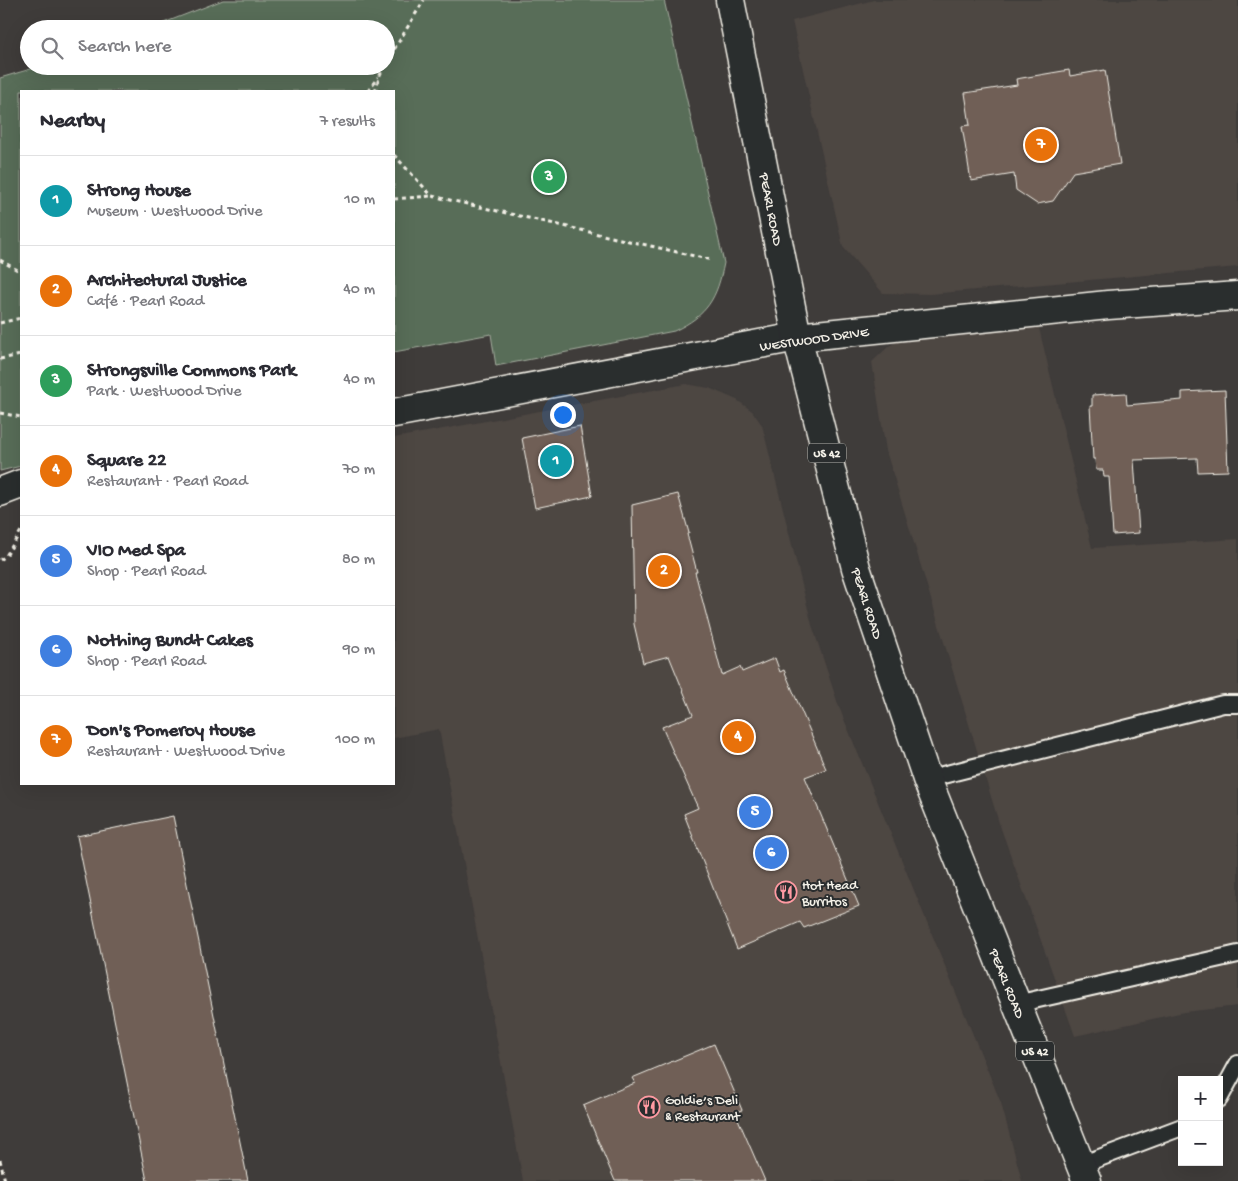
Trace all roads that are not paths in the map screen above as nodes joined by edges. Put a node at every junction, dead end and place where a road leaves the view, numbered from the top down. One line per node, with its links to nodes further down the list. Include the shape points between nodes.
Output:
1 (730, 3): 3 (main road, PEARL ROAD / US 42)
2 (1238, 296): 3 (main road, WESTWOOD DRIVE, via 1108,305)
3 (797, 338): 4 (main road, WESTWOOD DRIVE); 8 (main road, PEARL ROAD / US 42, via 856,568)
4 (395, 413)
5 (20, 484): 6 (main road)
6 (0, 492)
7 (1238, 704): 8 (lane, via 1223,704)
8 (927, 779): 10 (main road, PEARL ROAD / US 42)
9 (1238, 954): 10 (lane)
10 (1016, 1004): 14 (main road, PEARL ROAD / US 42)
11 (1238, 1064): 12 (lane)
12 (1223, 1092)
13 (1178, 1129): 14 (lane)
14 (1091, 1171)

